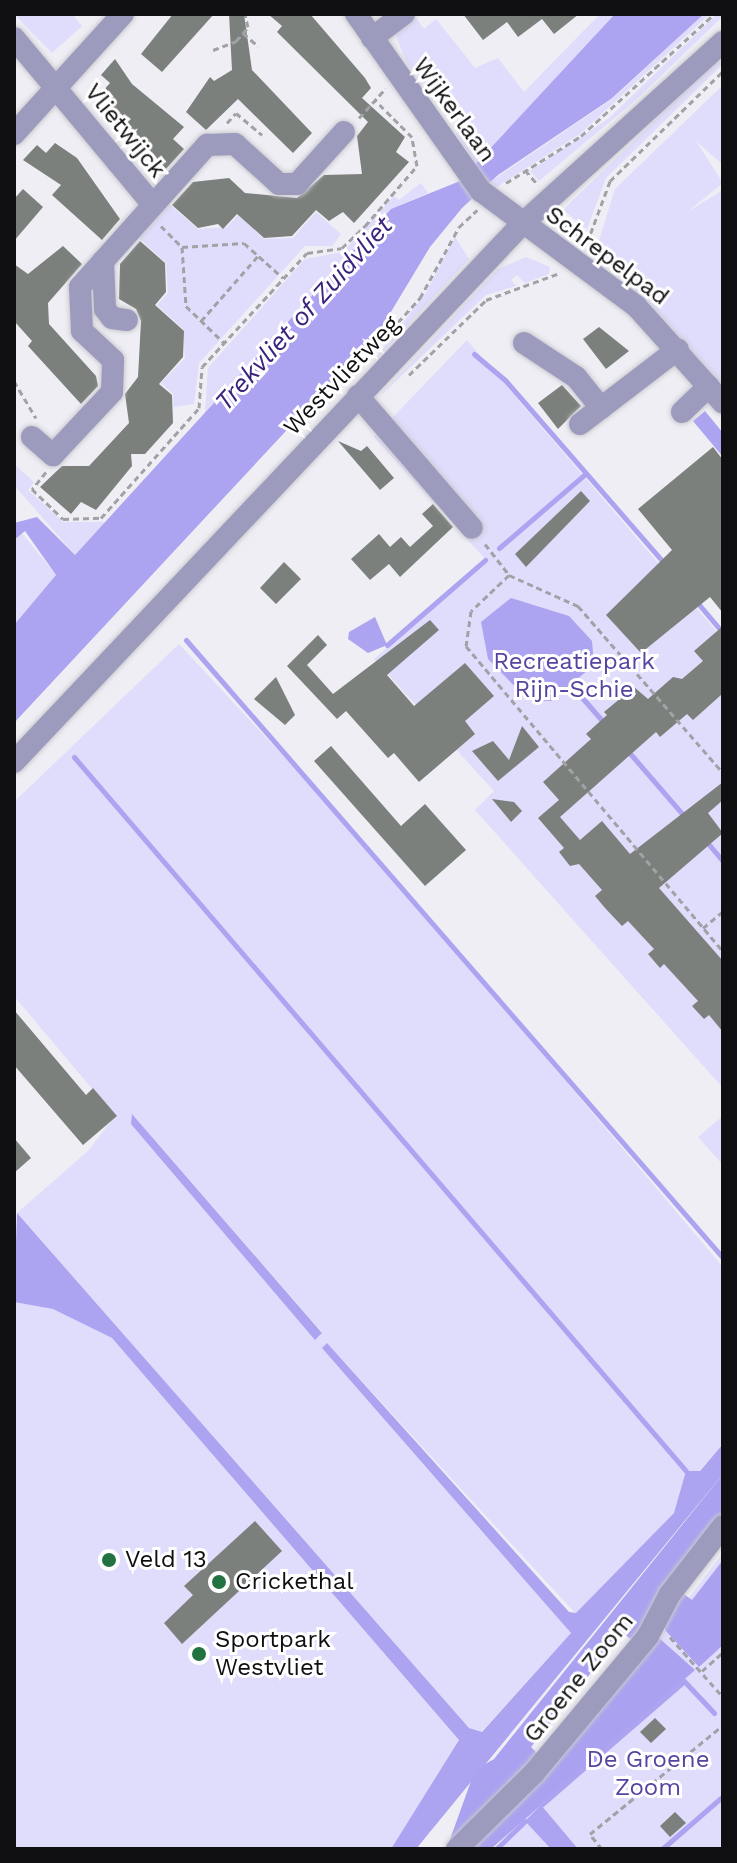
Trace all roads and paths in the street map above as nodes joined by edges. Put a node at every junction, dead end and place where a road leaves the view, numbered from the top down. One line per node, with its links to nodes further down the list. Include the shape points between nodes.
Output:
1 (123, 14): 14 (street)
2 (245, 14): 6 (path)
3 (356, 14): 8 (street, Wijkerlaan)
4 (404, 14): 8 (street)
5 (714, 14): 20 (path, via 581,136)
6 (243, 33): 10 (path); 11 (path)
7 (14, 38): 14 (street, Vlietwijck)
8 (372, 38): 13 (street, Wijkerlaan)
9 (723, 42): 22 (street, Westvlietweg)
10 (258, 46)
11 (213, 50)
12 (723, 71): 23 (path, via 610,181)
13 (398, 78): 15 (path); 20 (street, Wijkerlaan)
14 (56, 89): 19 (street); 21 (street, Vlietwijck)
15 (375, 100): 18 (path); 27 (path, via 412,137 417,166 342,248 307,253)
16 (236, 105): 17 (path)
17 (236, 113)
18 (344, 132): 21 (street, Vlietwijck, via 297,184 279,184 235,144 207,145)
19 (14, 134)
20 (485, 195): 22 (street, Wijkerlaan); 33 (path, via 459,227 420,298)
21 (150, 209): 24 (path); 26 (street, Vlietwijck)
22 (522, 224): 32 (street, Schrepelpad, via 636,306); 36 (street, Westvlietweg)
23 (590, 240)
24 (182, 247): 25 (path, via 244,243); 29 (path, via 186,306)
25 (258, 256): 27 (path); 29 (path)
26 (103, 261): 28 (street, via 105,309 112,318); 41 (street, Vlietwijck, via 80,287 82,331 113,360 112,392)
27 (283, 278): 30 (path)
28 (127, 320)
29 (201, 321): 30 (path)
30 (224, 343): 41 (path, via 202,367 199,408 101,518 63,519 32,489 54,463)
31 (524, 343): 37 (street, via 576,377)
32 (678, 349): 35 (street, Schrepelpad); 37 (street)
33 (350, 375)
34 (14, 381): 40 (path, via 34,411)
35 (716, 395): 38 (street)
36 (358, 396): 42 (street); 44 (street, Westvlietweg)
37 (601, 408): 39 (street)
38 (682, 412)
39 (580, 424)
40 (32, 437): 41 (street)
41 (53, 455)
42 (472, 528): 43 (path)
43 (509, 575): 45 (path, via 578,606); 47 (path, via 471,611 466,646)
44 (14, 762)
45 (723, 773)
46 (723, 911): 47 (path)
47 (703, 928): 48 (path)
48 (723, 951)
49 (723, 1526): 50 (street, Groene Zoom, via 670,1594)
50 (657, 1622): 52 (path); 55 (street, Groene Zoom, via 534,1773)
51 (723, 1652): 52 (path)
52 (702, 1671): 53 (path)
53 (723, 1697)
54 (723, 1725): 56 (path, via 590,1834)
55 (457, 1849)
56 (602, 1849)

